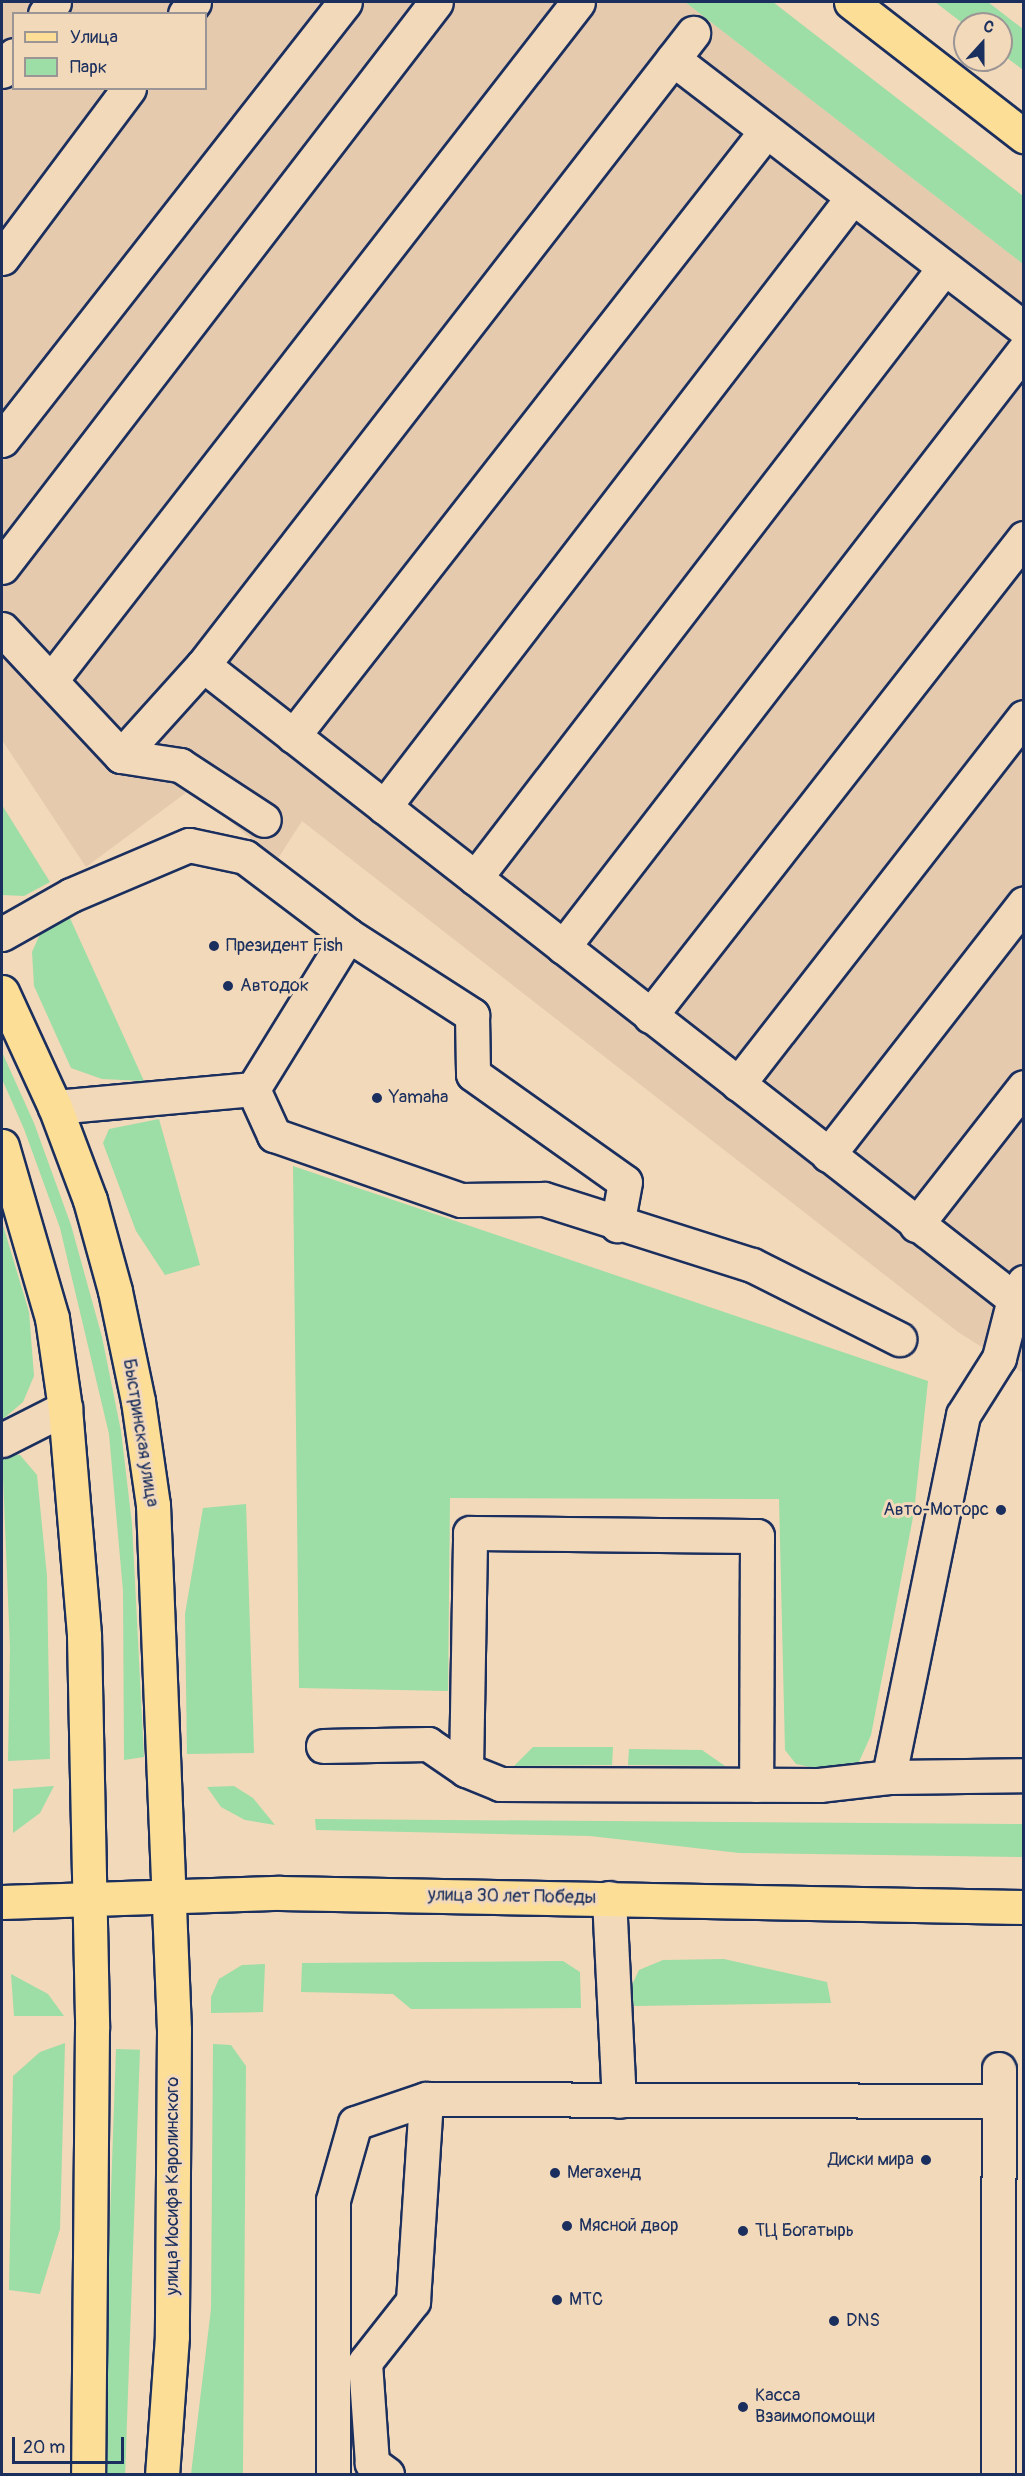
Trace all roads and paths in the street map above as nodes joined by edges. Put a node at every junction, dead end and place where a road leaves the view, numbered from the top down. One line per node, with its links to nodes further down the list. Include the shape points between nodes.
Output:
1 (345, 2): 17 (lane)
2 (436, 2): 19 (lane)
3 (578, 2): 22 (lane)
4 (851, 2): 11 (main road)
5 (693, 33): 7 (lane)
6 (12, 58): 8 (lane)
7 (673, 59): 10 (lane); 21 (lane)
8 (2, 71)
9 (128, 90): 13 (lane)
10 (766, 131): 12 (lane); 24 (lane)
11 (1023, 136)
12 (852, 198): 14 (lane); 26 (lane)
13 (2, 258)
14 (944, 268): 15 (lane); 28 (lane)
15 (1023, 328)
16 (1023, 350): 32 (lane)
17 (2, 440)
18 (1023, 538): 34 (lane)
19 (2, 567)
20 (2, 630): 22 (lane)
21 (203, 665): 24 (lane); 25 (lane)
22 (52, 679): 25 (lane)
23 (1023, 717): 35 (lane)
24 (294, 736): 26 (lane)
25 (121, 756): 27 (lane, via 180,765)
26 (384, 807): 28 (lane)
27 (264, 820)
28 (475, 878): 32 (lane)
29 (1023, 903): 40 (lane)
30 (2, 934): 31 (lane, via 71,895 189,845 245,857)
31 (348, 935): 37 (lane); 41 (lane, via 472,1015 473,1074 625,1182)
32 (563, 947): 34 (lane)
33 (2, 992): 38 (main road, Быстринская улица)
34 (650, 1016): 35 (lane)
35 (738, 1084): 40 (lane)
36 (1023, 1088): 42 (lane)
37 (253, 1089): 38 (lane); 41 (lane, via 274,1135 461,1200 544,1199)
38 (55, 1107): 53 (main road, Быстринская улица, via 90,1200 115,1291 138,1401 153,1505)
39 (2, 1146): 46 (main road, via 52,1318)
40 (828, 1155): 42 (lane)
41 (617, 1225): 44 (lane, via 752,1265)
42 (916, 1225): 43 (lane)
43 (1019, 1291): 45 (lane)
44 (899, 1339)
45 (1011, 1358): 51 (lane, via 963,1415)
46 (65, 1408): 47 (lane); 55 (main road, via 84,1636)
47 (2, 1440)
48 (323, 1746): 49 (lane, via 428,1744)
49 (466, 1770): 52 (lane, via 500,1784); 52 (lane, via 470,1533 757,1536)
50 (1023, 1775): 51 (lane)
51 (889, 1777): 52 (lane, via 819,1785)
52 (756, 1785)
53 (169, 1896): 54 (main road, улица 30 лет Победы, via 280,1893); 55 (main road, улица 30 лет Победы); 61 (main road, улица Иосифа Каролинского, via 174,2030 172,2324)
54 (609, 1898): 57 (main road, улица 30 лет Победы); 59 (lane)
55 (89, 1899): 56 (main road, улица 30 лет Победы); 60 (main road)
56 (2, 1902)
57 (1023, 1907)
58 (426, 2099): 59 (lane); 62 (lane, via 355,2123 333,2200); 63 (lane, via 413,2301 365,2362 372,2463)
59 (619, 2101): 64 (lane, via 999,2085)
60 (88, 2475)
61 (162, 2475)
62 (333, 2475)
63 (387, 2475)
64 (998, 2475)

